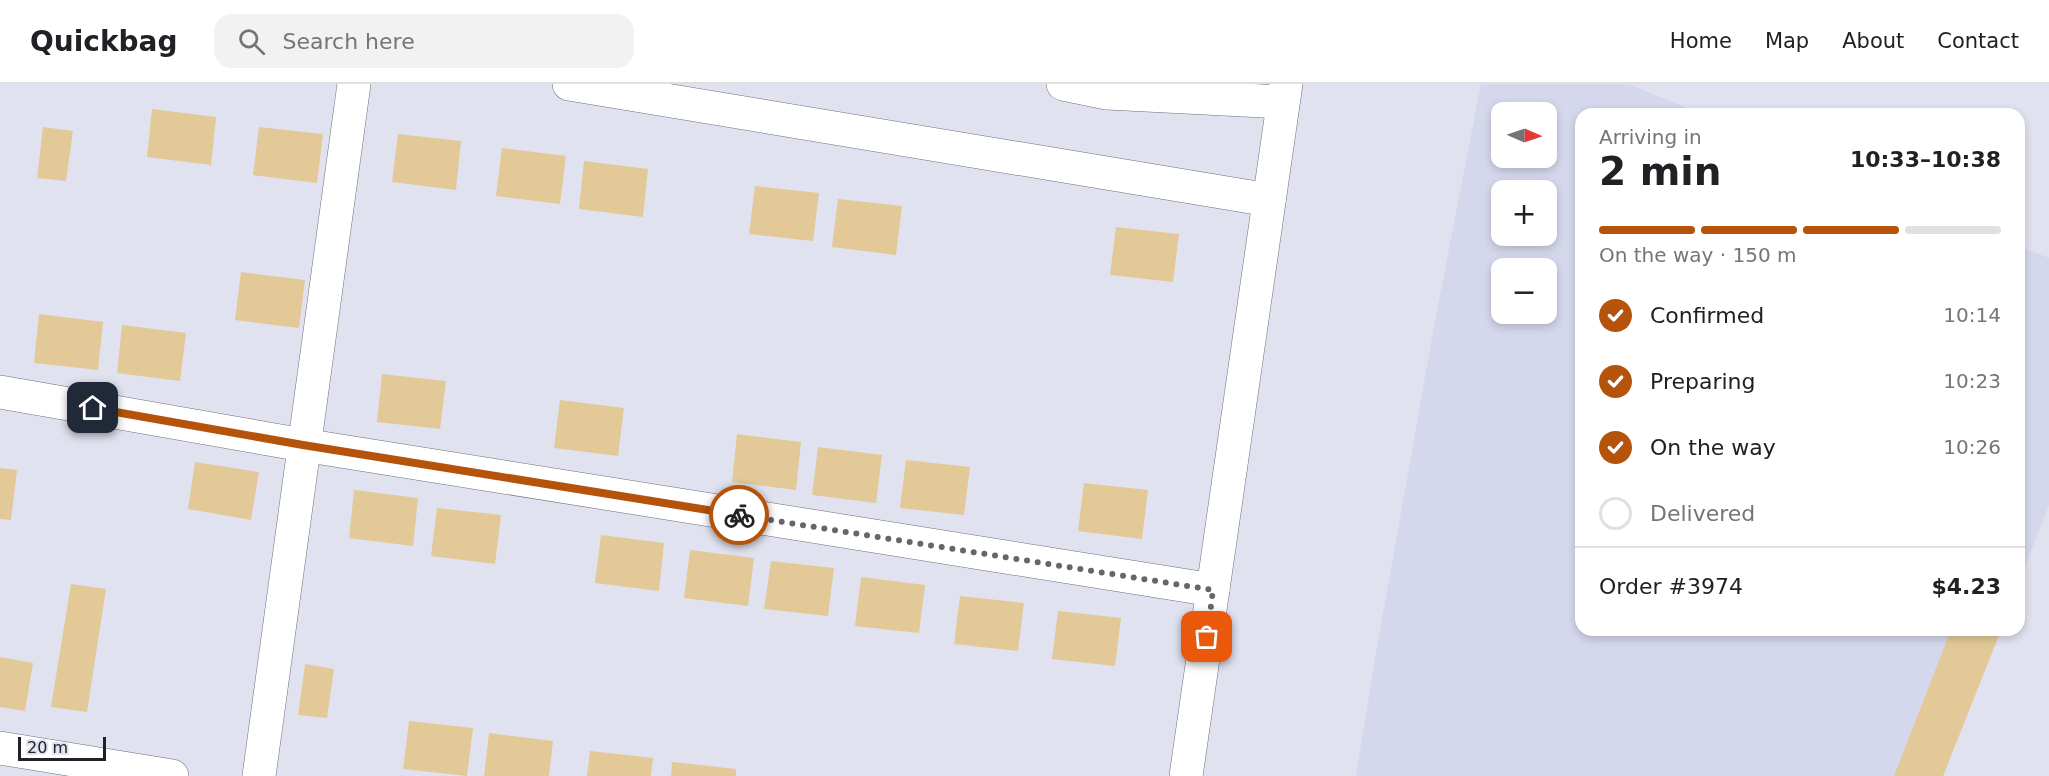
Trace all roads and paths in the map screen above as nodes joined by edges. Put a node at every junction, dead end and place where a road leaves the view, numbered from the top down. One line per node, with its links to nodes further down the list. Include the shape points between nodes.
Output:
1 (354, 84): 7 (street)
2 (569, 84): 5 (street)
3 (1062, 84): 4 (street, via 1107,93)
4 (1284, 93): 5 (street)
5 (1269, 200): 8 (street)
6 (0, 392): 7 (street)
7 (303, 445): 8 (street); 11 (street)
8 (1213, 590): 12 (street)
9 (0, 748): 10 (street)
10 (172, 776)
11 (259, 776)
12 (1186, 776)

